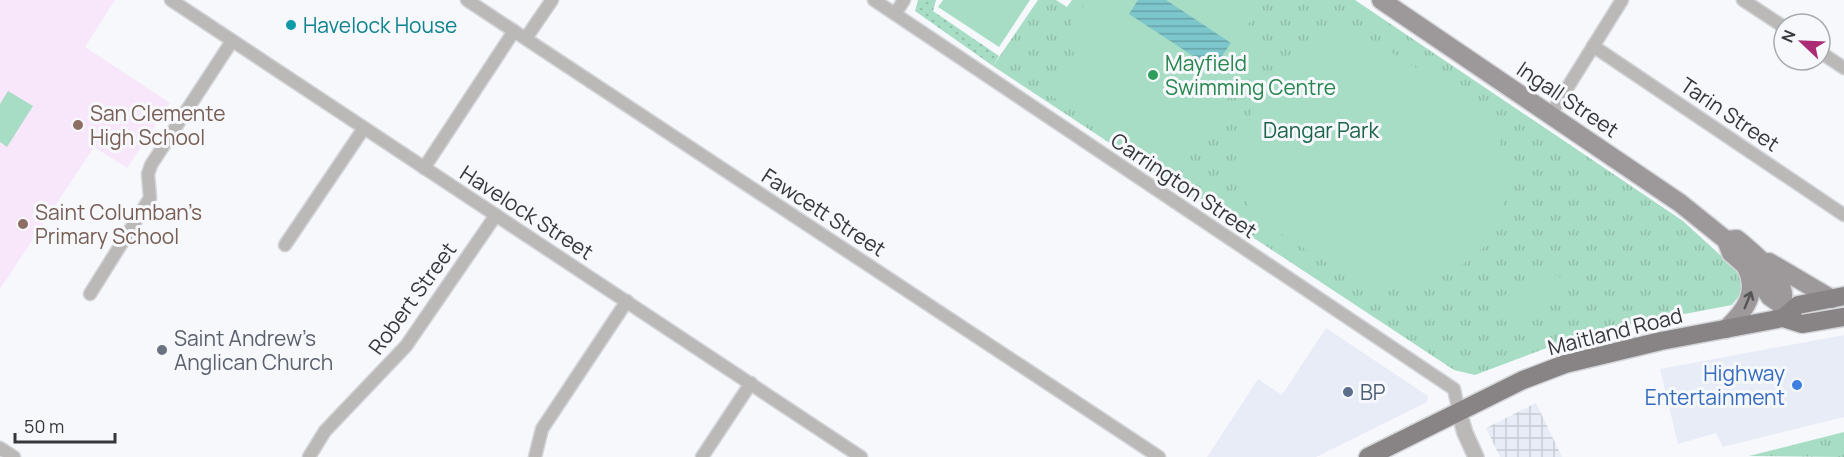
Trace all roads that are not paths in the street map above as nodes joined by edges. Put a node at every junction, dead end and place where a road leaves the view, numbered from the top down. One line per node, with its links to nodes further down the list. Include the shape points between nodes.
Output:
1 (171, 0): 13 (street, Havelock Street)
2 (467, 0): 11 (street, Fawcett Street)
3 (552, 0): 12 (street)
4 (874, 0): 9 (street, Carrington Street)
5 (904, 0): 9 (street)
6 (1381, 0): 15 (main road, Ingall Street)
7 (1622, 0): 14 (street)
8 (1743, 0): 10 (street)
9 (895, 14): 31 (street, Carrington Street, via 1454,389)
10 (1772, 19)
11 (514, 31): 12 (street, Fawcett Street); 17 (street)
12 (526, 38): 38 (street, Fawcett Street)
13 (232, 41): 16 (street, Havelock Street); 24 (street, via 151,165 150,198)
14 (1593, 46): 15 (street); 19 (street, Tarin Street)
15 (1551, 114): 20 (main road, Ingall Street, via 1664,191)
16 (364, 128): 17 (street, Havelock Street); 21 (street)
17 (424, 168): 18 (street, Havelock Street)
18 (496, 215): 26 (street, Havelock Street); 34 (street, Robert Street, via 406,346 326,431)
19 (1844, 215)
20 (1726, 240): 22 (main road, Ingall Street, via 1737,239); 23 (main road, Ingall Street, via 1731,253)
21 (285, 245)
22 (1765, 262): 25 (main road, Ingall Street); 27 (main road, Ingall Street, via 1782,288)
23 (1745, 265): 27 (main road, Ingall Street); 29 (main road, Ingall Street, one-way to 23, via 1750,299 1752,281)
24 (90, 294)
25 (1838, 298): 27 (main road, Maitland Road)
26 (627, 301): 30 (street, Havelock Street); 35 (street, via 542,429)
27 (1782, 311): 28 (main road, Maitland Road, via 1802,324); 29 (main road, Maitland Road)
28 (1844, 316)
29 (1726, 329): 31 (main road, Maitland Road, via 1582,358 1523,380)
30 (751, 383): 36 (street); 37 (street, Havelock Street)
31 (1459, 412): 39 (main road, Maitland Road); 40 (street)
32 (0, 448): 33 (street)
33 (14, 457)
34 (309, 457)
35 (535, 457)
36 (702, 457)
37 (861, 457)
38 (1159, 457)
39 (1368, 457)
40 (1476, 457)

